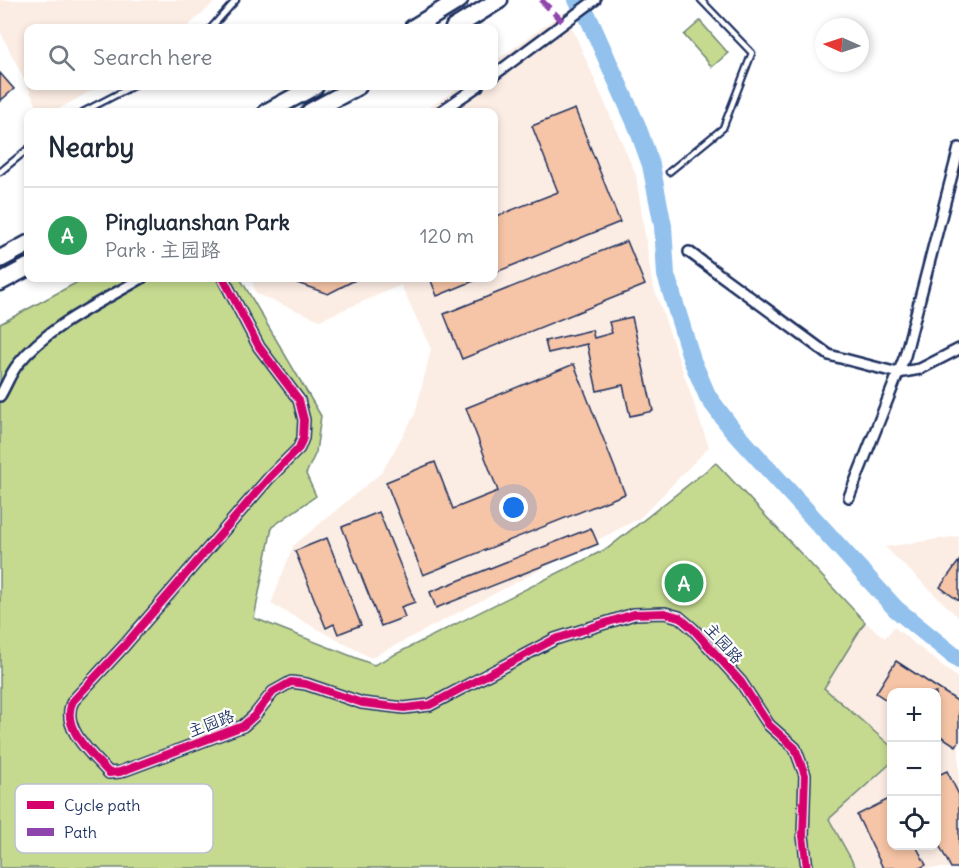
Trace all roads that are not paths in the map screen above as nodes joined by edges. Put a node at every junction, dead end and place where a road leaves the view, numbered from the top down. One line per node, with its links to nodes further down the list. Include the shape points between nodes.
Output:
1 (236, 0): 6 (lane)
2 (459, 0): 7 (highway)
3 (499, 0): 8 (highway)
4 (701, 0): 21 (lane, via 752,52 723,128)
5 (593, 2): 9 (street)
6 (215, 24)
7 (420, 24)
8 (460, 24)
9 (498, 72)
10 (124, 90): 14 (lane)
11 (308, 90): 15 (highway)
12 (351, 90): 16 (highway)
13 (472, 90): 17 (street)
14 (91, 108)
15 (274, 108)
16 (317, 108)
17 (446, 108)
18 (959, 148): 30 (street)
19 (24, 152): 20 (lane)
20 (0, 172)
21 (669, 172)
22 (24, 246): 24 (highway)
23 (689, 252): 30 (street, via 829,355)
24 (0, 259)
25 (24, 269): 26 (highway)
26 (0, 282)
27 (135, 282): 31 (street, via 43,340 16,367)
28 (226, 282): 33 (street, 主园路, via 259,347 299,400 303,438 294,454 73,701 70,724 109,773 243,726 273,692 291,682 362,703 404,708 430,705 555,639 634,614 665,613 679,617 693,629 741,682 765,720 795,748 805,774 803,836)
29 (959, 349): 30 (street, via 920,369)
30 (898, 373): 32 (street)
31 (0, 396)
32 (849, 497)
33 (807, 868)

